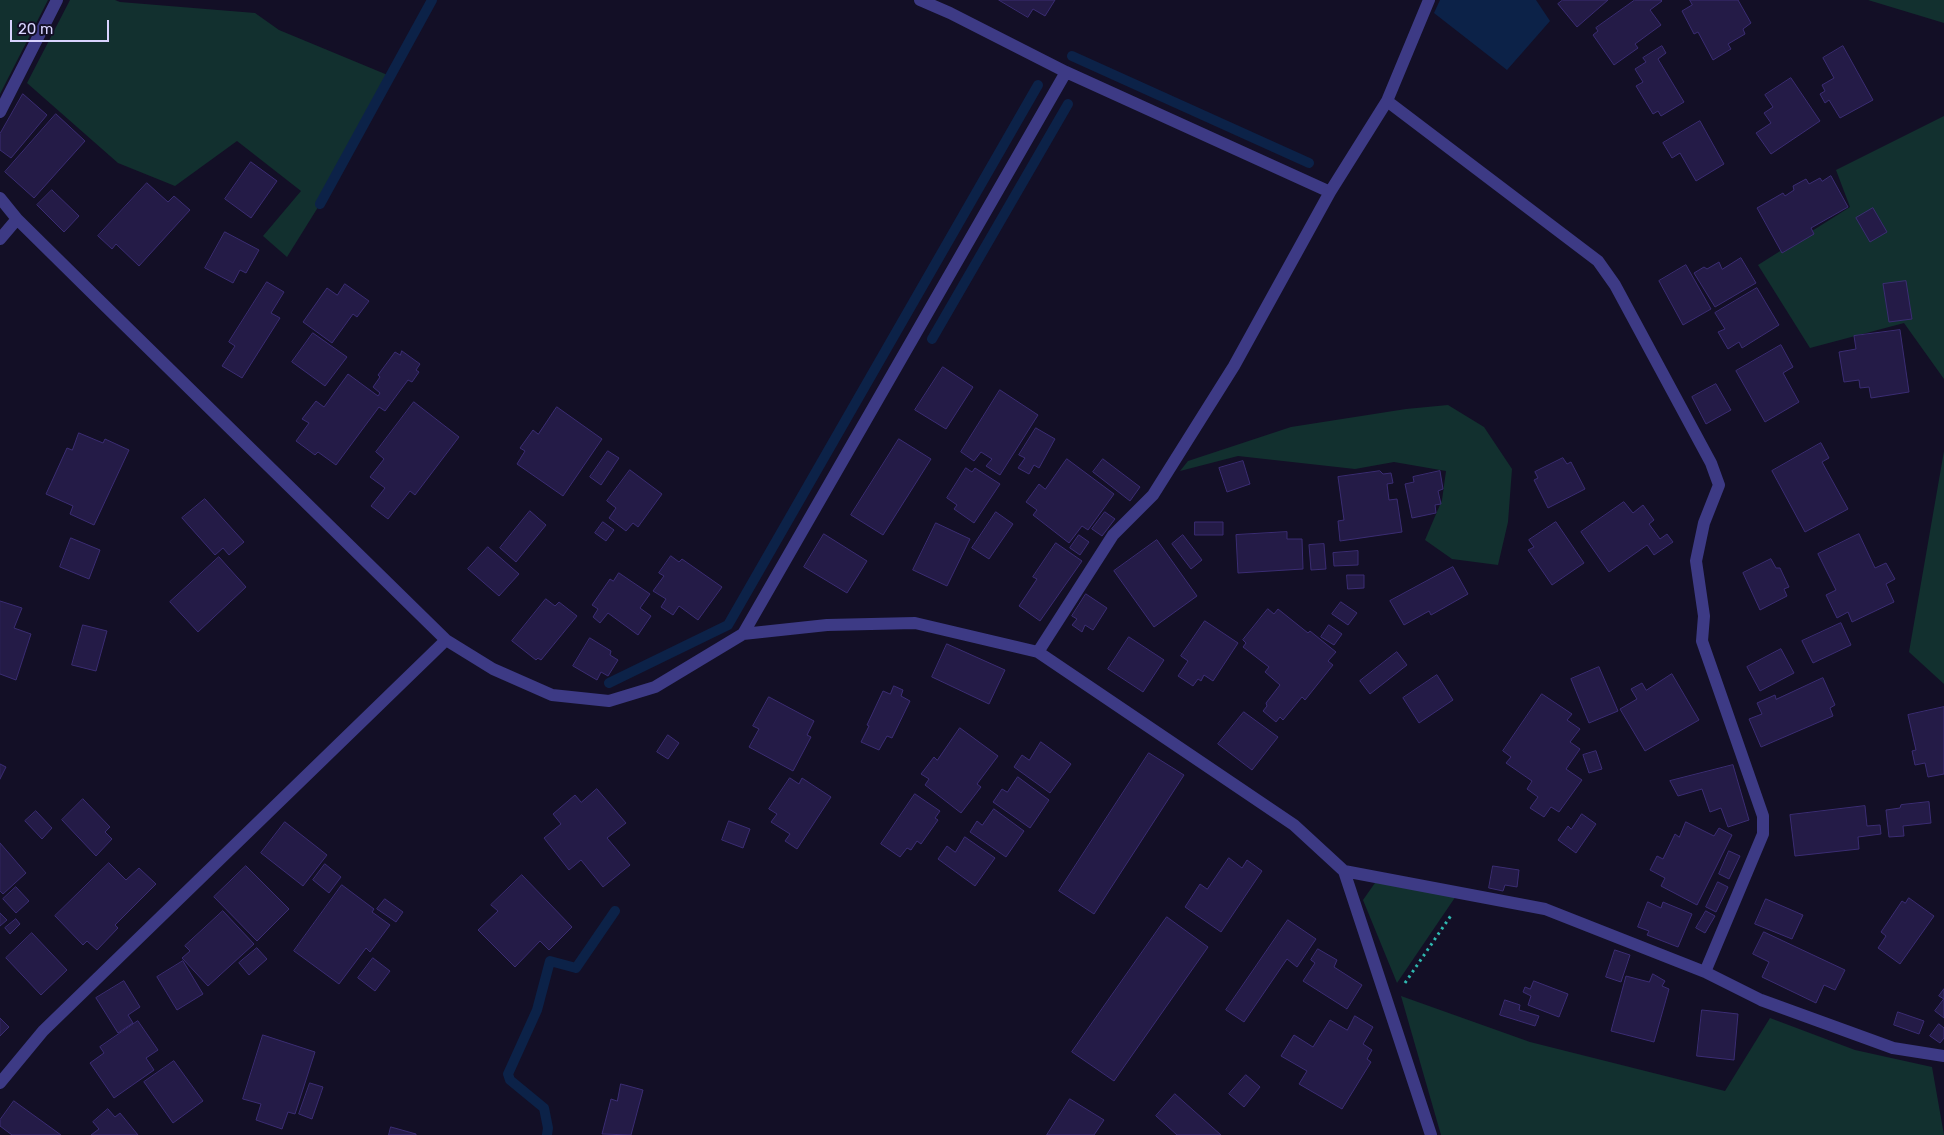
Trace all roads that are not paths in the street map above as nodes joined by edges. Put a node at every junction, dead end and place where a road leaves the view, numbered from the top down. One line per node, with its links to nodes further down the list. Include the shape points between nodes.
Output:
1 (57, 0): 6 (street)
2 (920, 0): 4 (street)
3 (1429, 0): 5 (street)
4 (1066, 72): 7 (street); 11 (street)
5 (1388, 101): 7 (street); 15 (street, via 1598,261 1615,285 1711,463 1719,485 1704,523 1696,561 1704,616 1702,641 1763,816 1763,834)
6 (0, 112)
7 (1330, 192): 13 (street, via 1234,366 1153,495 1113,535)
8 (0, 198): 9 (street)
9 (17, 219): 10 (street); 12 (street)
10 (0, 239)
11 (743, 634): 12 (street, via 655,687 609,702 552,695 493,669); 13 (street, via 827,625 915,623)
12 (446, 640): 17 (street, via 43,1031)
13 (1038, 652): 14 (street, via 1294,825)
14 (1344, 871): 15 (street, via 1545,909); 18 (street)
15 (1705, 972): 16 (street, via 1760,1000 1893,1048)
16 (1944, 1056)
17 (0, 1083)
18 (1431, 1135)

